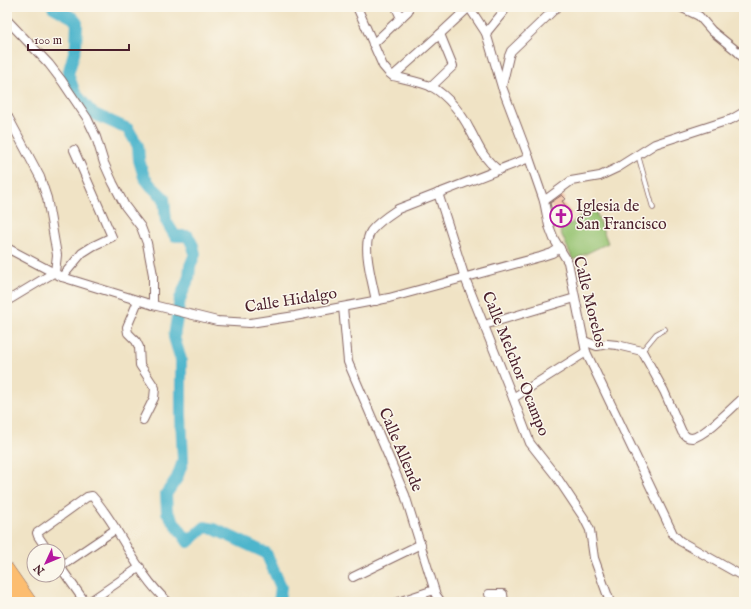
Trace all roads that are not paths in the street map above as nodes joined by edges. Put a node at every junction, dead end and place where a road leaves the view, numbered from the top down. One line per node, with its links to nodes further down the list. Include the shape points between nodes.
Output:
1 (357, 7): 12 (street)
2 (396, 7): 8 (street)
3 (469, 7): 10 (street, Calle Morelos); 11 (street)
4 (557, 7): 16 (street, via 511,51)
5 (680, 7): 13 (street, via 699,16)
6 (408, 11): 8 (street)
7 (504, 11): 10 (street)
8 (401, 18): 12 (street)
9 (7, 20): 35 (street, via 49,64 74,98 96,136 113,183 125,206 141,227 147,243 153,275)
10 (486, 33): 16 (street, Calle Morelos)
11 (440, 34): 14 (street); 15 (street, via 453,66)
12 (373, 44): 14 (street, via 383,66)
13 (744, 59)
14 (393, 76): 15 (street)
15 (431, 87): 22 (street, via 453,105 488,162)
16 (502, 87): 21 (street, Calle Morelos)
17 (744, 112): 20 (street, via 732,119 655,144)
18 (7, 115): 28 (street, via 40,177 47,198 57,255)
19 (74, 150): 29 (street, via 112,237 82,253)
20 (638, 155): 24 (street, via 600,176 571,181); 25 (lane)
21 (530, 158): 22 (street); 24 (street, Calle Morelos)
22 (498, 170): 23 (street)
23 (438, 193): 30 (street, Calle Melchor Ocampo); 34 (street, via 398,209 372,230 366,248)
24 (544, 201): 27 (street, Calle Morelos, via 549,226)
25 (653, 208)
26 (7, 248): 28 (street, Calle Hidalgo)
27 (560, 248): 30 (street, Calle Hidalgo, via 546,255); 31 (street, Calle Morelos, via 568,262)
28 (55, 272): 29 (street, Calle Hidalgo); 32 (street)
29 (62, 277): 33 (street, Calle Hidalgo)
30 (465, 278): 34 (street, Calle Hidalgo); 37 (street, Calle Melchor Ocampo)
31 (575, 298): 37 (street); 39 (street, Calle Morelos)
32 (7, 301)
33 (138, 301): 35 (street, Calle Hidalgo); 46 (street, via 127,327 128,333 139,347 140,365 154,388 154,398)
34 (376, 301): 36 (street, Calle Hidalgo)
35 (154, 306): 36 (street, Calle Hidalgo, via 217,321 250,323)
36 (343, 307): 49 (street, Calle Allende, via 348,362 405,495)
37 (484, 325): 43 (street, Calle Melchor Ocampo)
38 (665, 329): 40 (lane, via 656,334)
39 (584, 341): 40 (street, via 597,346 617,345); 41 (street, Calle Morelos)
40 (642, 351): 42 (street, via 686,437 691,438 706,430)
41 (586, 352): 43 (street); 55 (street, Calle Morelos, via 673,534 680,541)
42 (744, 397)
43 (514, 398): 67 (street, Calle Melchor Ocampo, via 530,443 556,476 590,530 594,558)
44 (7, 411): 45 (lane)
45 (7, 419)
46 (143, 420)
47 (116, 529): 48 (street, via 92,496 37,533); 50 (street); 51 (street)
48 (43, 543)
49 (421, 544): 54 (street); 57 (street, Calle Allende)
50 (66, 561)
51 (140, 566): 63 (street); 64 (street, via 149,583)
52 (7, 569): 61 (main road)
53 (66, 576): 62 (street)
54 (354, 577)
55 (744, 577)
56 (7, 587): 60 (main road)
57 (434, 590): 65 (street); 66 (street, Calle Allende)
58 (489, 594): 59 (street)
59 (503, 598)
60 (17, 602)
61 (30, 602)
62 (85, 602)
63 (89, 602)
64 (168, 602)
65 (398, 602)
66 (441, 602)
67 (610, 602)

